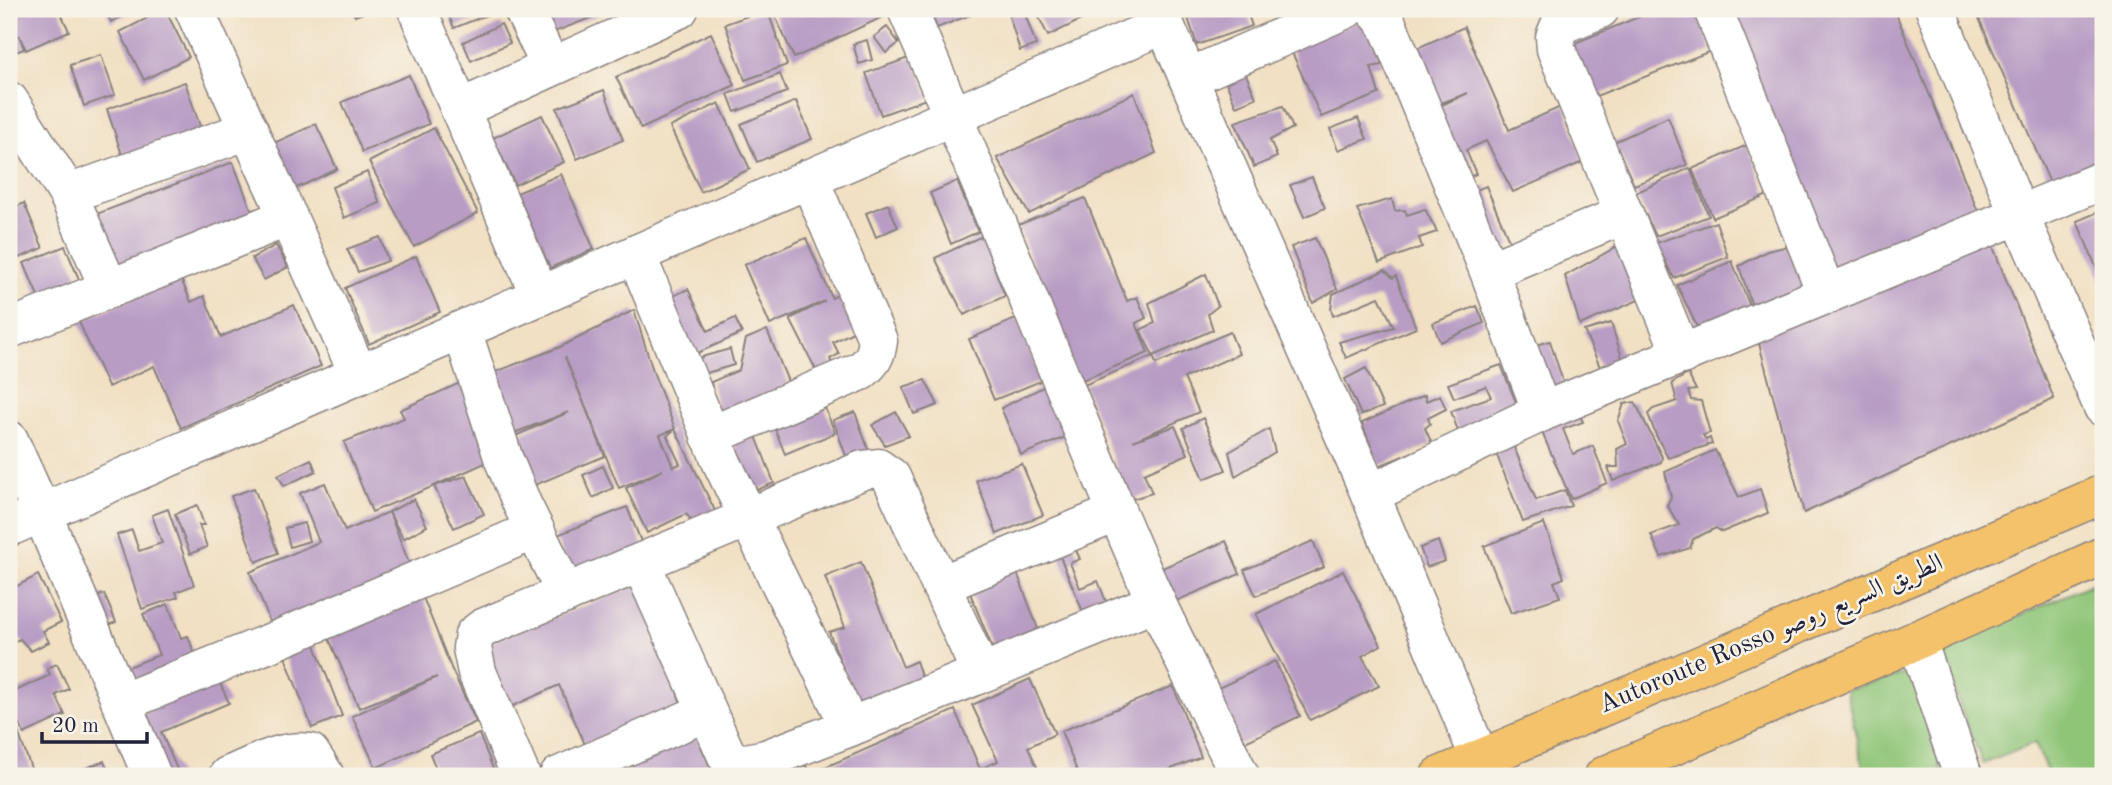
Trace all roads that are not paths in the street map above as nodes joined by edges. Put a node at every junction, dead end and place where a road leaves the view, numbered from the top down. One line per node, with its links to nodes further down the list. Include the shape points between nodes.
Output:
1 (194, 9): 17 (street)
2 (417, 9): 15 (street)
3 (523, 9): 12 (street)
4 (679, 9): 12 (street)
5 (907, 9): 16 (street)
6 (1346, 9): 13 (street)
7 (1374, 9): 25 (street, via 1387,24)
8 (1600, 9): 21 (street, via 1560,26 1556,49)
9 (1713, 9): 27 (street)
10 (1935, 9): 22 (street)
11 (1162, 16): 13 (street); 16 (street)
12 (551, 67): 15 (street)
13 (1188, 78): 37 (street)
14 (9, 101): 20 (street)
15 (460, 109): 28 (street)
16 (954, 116): 18 (street); 39 (street)
17 (249, 130): 20 (street); 23 (street)
18 (809, 178): 24 (street); 35 (street, via 878,341 876,354 861,371)
19 (2103, 180): 22 (street)
20 (68, 194): 26 (street)
21 (1623, 215): 25 (street); 31 (street)
22 (2020, 215): 27 (street); 33 (street)
23 (288, 217): 26 (street); 32 (street)
24 (636, 254): 28 (street); 35 (street)
25 (1489, 271): 34 (street)
26 (109, 288): 29 (street)
27 (1827, 295): 31 (street)
28 (540, 296): 30 (street)
29 (9, 329)
30 (461, 330): 32 (street); 42 (street, via 503,460)
31 (1682, 355): 34 (street)
32 (359, 375): 41 (street)
33 (2103, 407)
34 (1542, 412): 37 (street)
35 (710, 436): 40 (street)
36 (9, 440): 41 (street)
37 (1370, 494): 53 (street)
38 (2103, 494): 53 (highway, Autoroute Rosso الطريق السريع روصو)
39 (1116, 513): 45 (street); 47 (street)
40 (748, 517): 44 (street); 45 (street, via 878,468 891,477); 52 (street)
41 (25, 520): 50 (street)
42 (535, 530): 46 (street); 50 (street)
43 (2103, 556): 48 (highway)
44 (641, 563): 46 (street); 51 (street)
45 (941, 584): 49 (street)
46 (566, 594): 57 (street, via 474,635 472,657)
47 (1156, 603): 49 (street); 59 (street)
48 (1917, 640): 61 (highway); 62 (street)
49 (981, 673): 52 (street)
50 (121, 703): 54 (street)
51 (706, 712): 52 (street, via 727,756 746,764); 58 (street)
52 (850, 727)
53 (1484, 767): 60 (highway, Autoroute Rosso الطريق السريع روصو)
54 (152, 776)
55 (228, 776): 56 (street, via 299,751 310,753)
56 (325, 776)
57 (521, 776)
58 (559, 776)
59 (1240, 776)
60 (1440, 776)
61 (1604, 776)
62 (1963, 776)

